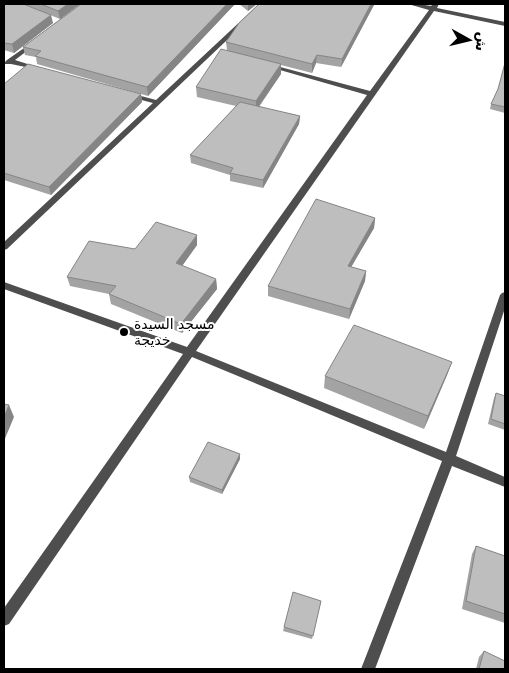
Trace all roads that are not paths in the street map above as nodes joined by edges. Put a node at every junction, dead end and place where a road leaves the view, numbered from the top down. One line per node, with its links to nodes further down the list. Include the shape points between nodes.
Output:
1 (262, 4): 6 (street)
2 (411, 4): 3 (street)
3 (434, 6): 4 (street); 12 (street)
4 (505, 24)
5 (39, 39): 8 (street)
6 (211, 51): 7 (street); 13 (street)
7 (221, 54)
8 (6, 63): 10 (street)
9 (259, 64): 12 (street)
10 (46, 71)
11 (120, 92): 13 (street)
12 (372, 94): 17 (street)
13 (157, 102): 14 (street)
14 (4, 247)
15 (4, 285): 17 (street)
16 (505, 295): 18 (street)
17 (189, 352): 18 (street); 20 (street)
18 (449, 459): 19 (street); 21 (street)
19 (505, 482)
20 (4, 619)
21 (368, 669)

